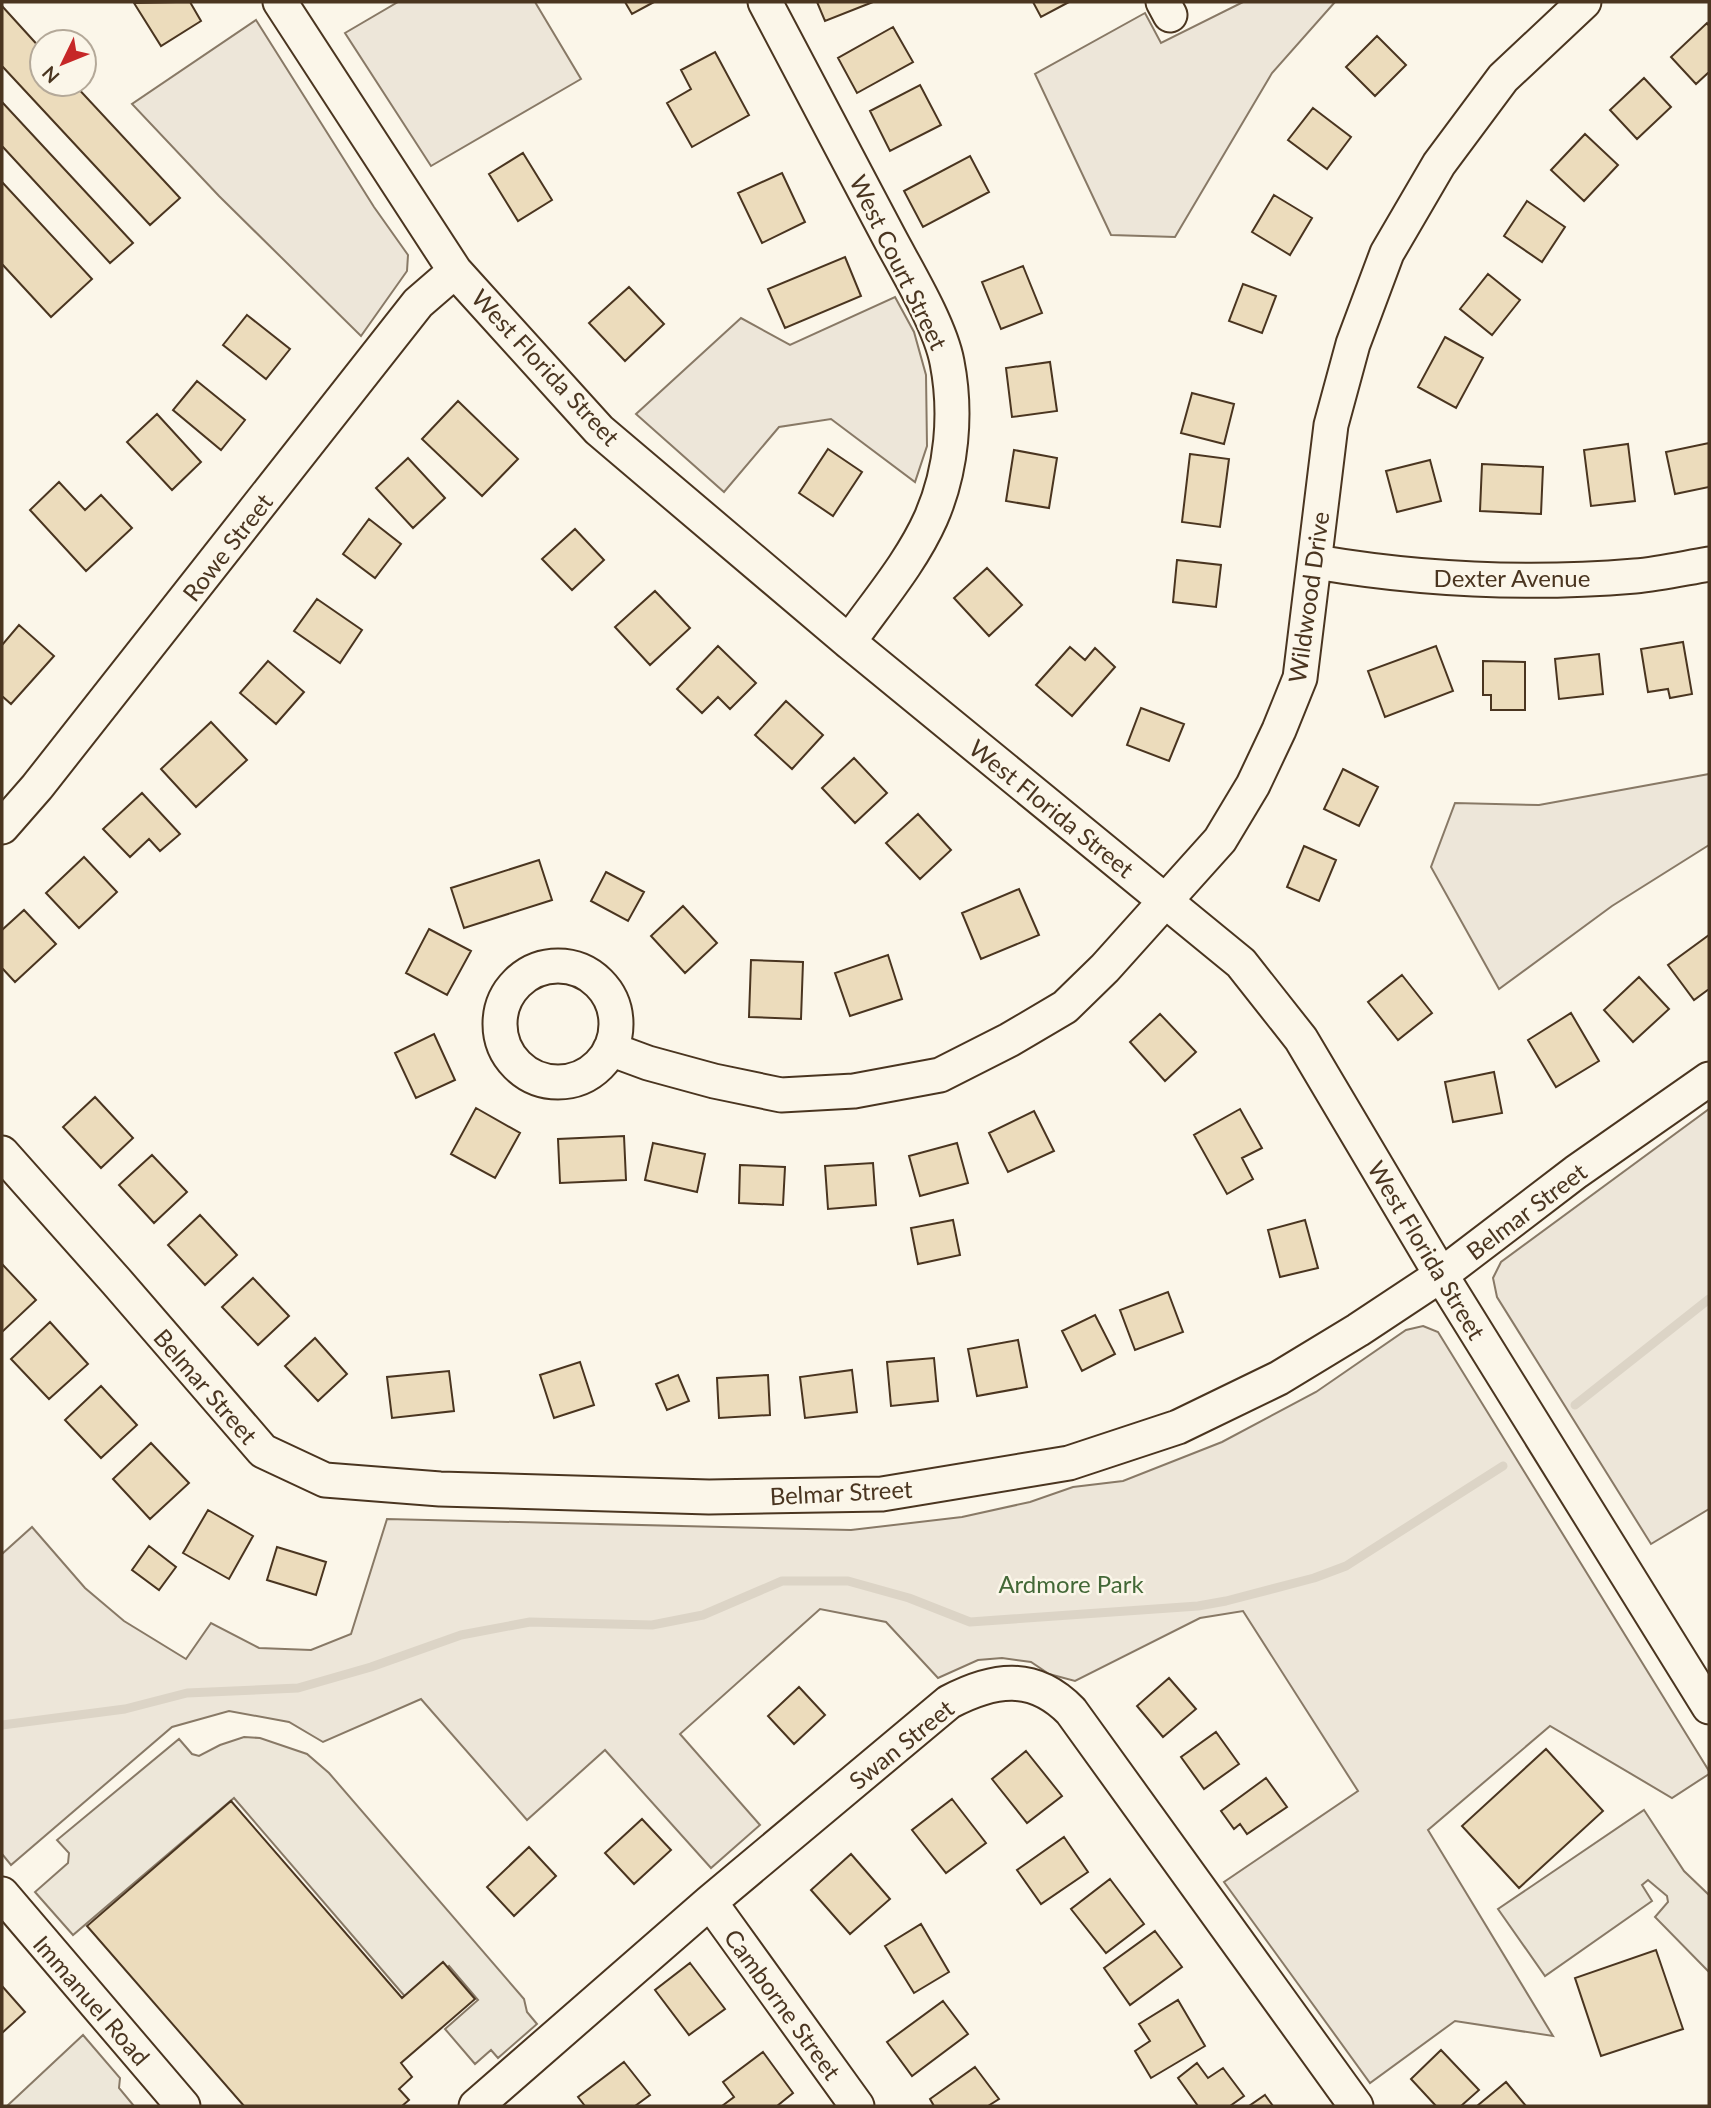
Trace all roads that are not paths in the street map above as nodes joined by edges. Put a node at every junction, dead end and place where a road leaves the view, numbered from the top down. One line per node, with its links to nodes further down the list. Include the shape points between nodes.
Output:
1 (280, 2): 4 (street, West Florida Street)
2 (765, 2): 7 (street, West Court Street, via 905,267 941,339 947,362 951,436 931,517 913,552)
3 (1584, 2): 5 (street, Wildwood Drive, via 1503,78 1438,164 1387,253 1353,344 1331,425)
4 (455, 271): 7 (street, West Florida Street, via 599,430); 8 (street, Rowe Street, via 418,303)
5 (1316, 562): 6 (street, Dexter Avenue, via 1462,580 1638,576); 9 (street, Wildwood Drive, via 1300,678 1279,730 1220,840)
6 (1709, 564)
7 (849, 642): 9 (street, West Florida Street)
8 (2, 827)
9 (1166, 901): 10 (street, Wildwood Drive, via 1065,1007 940,1075 853,1091 781,1095 714,1081); 13 (street, West Florida Street, via 1241,963 1301,1039)
10 (610, 1049)
11 (1709, 1079): 13 (street, Belmar Street)
12 (2, 1153): 13 (street, Belmar Street, via 262,1451 325,1480 440,1489 709,1497 882,1494 1069,1463 1178,1427 1279,1378)
13 (1441, 1275): 14 (street, West Florida Street)
14 (1709, 1707)
15 (2, 1894): 17 (street, Immanuel Road)
16 (710, 1902): 18 (street, Swan Street); 19 (street, Camborne Street); 20 (street, Swan Street, via 949,1702 987,1685 1026,1684 1045,1690 1071,1710)
17 (183, 2106)
18 (475, 2106)
19 (856, 2106)
20 (1356, 2106)

